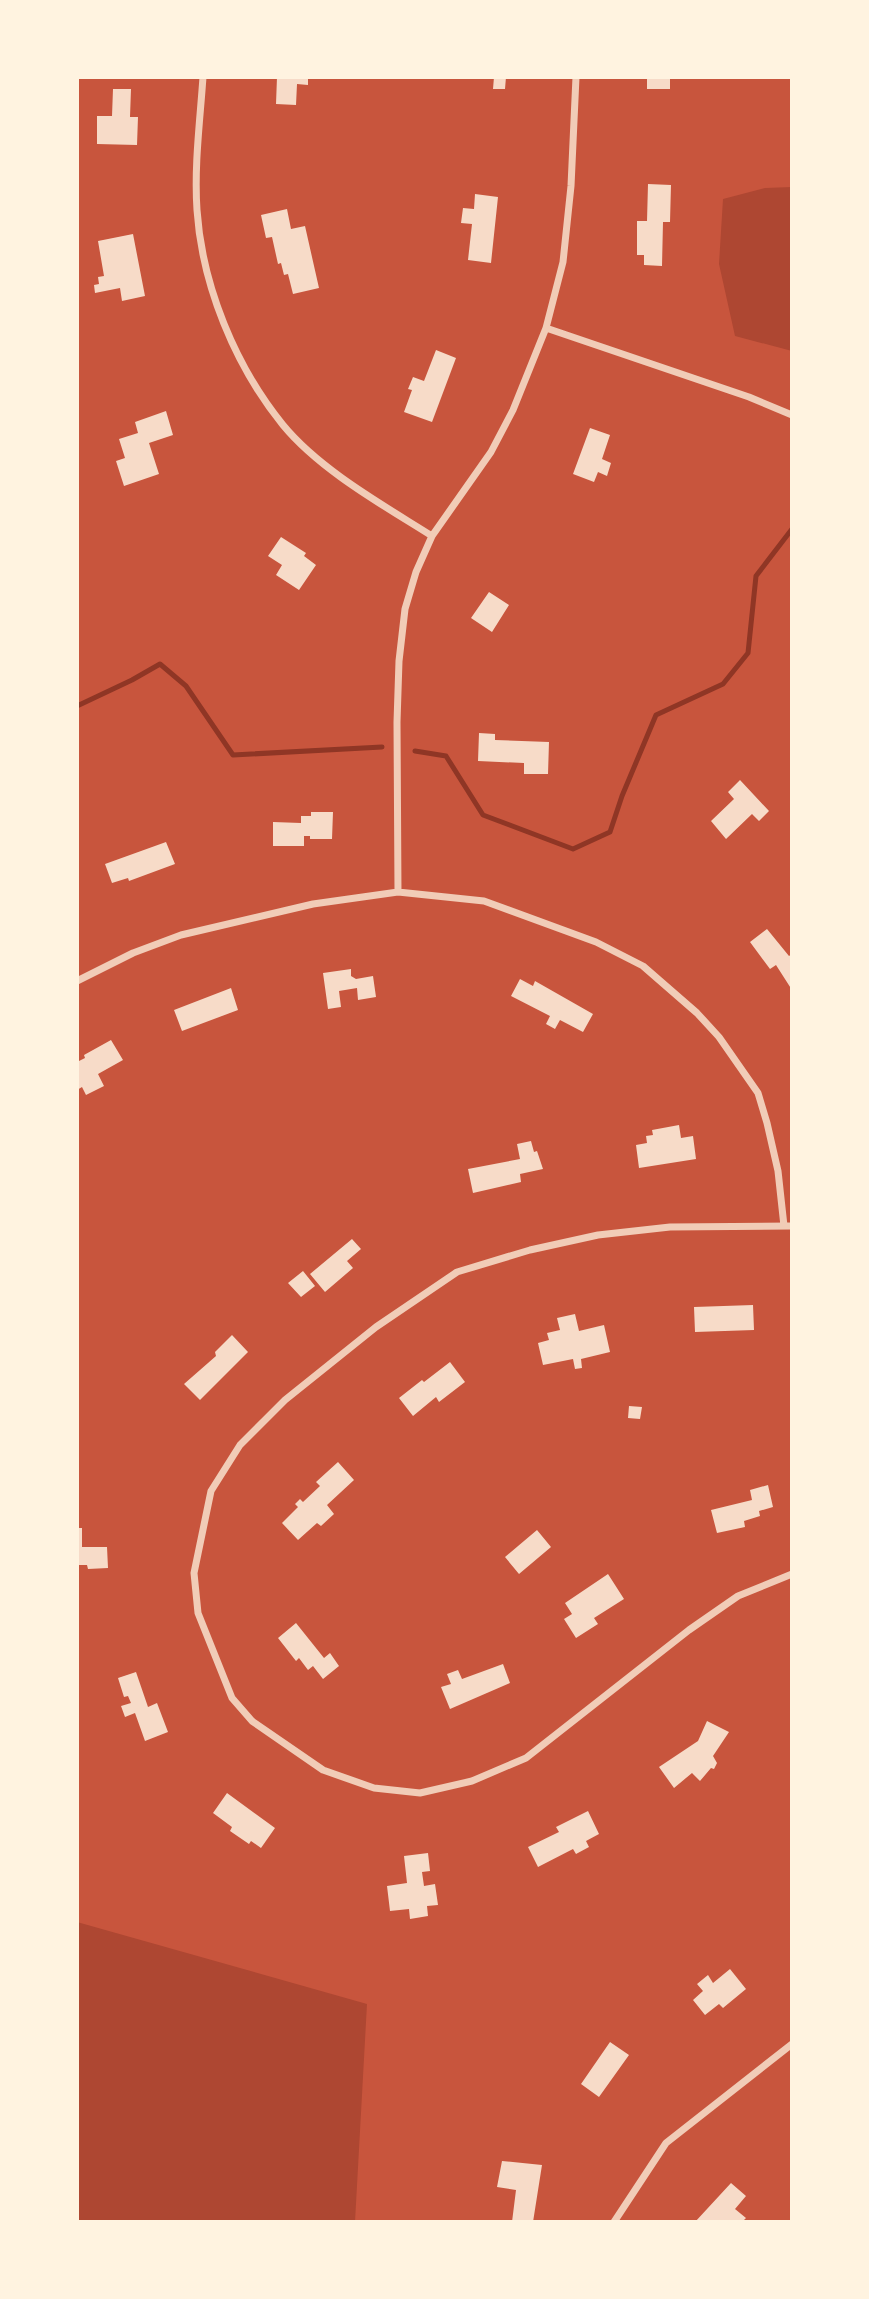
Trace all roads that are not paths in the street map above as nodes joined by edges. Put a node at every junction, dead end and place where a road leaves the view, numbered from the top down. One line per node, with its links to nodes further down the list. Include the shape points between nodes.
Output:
1 (203, 77): 5 (street, via 197,210 219,311 236,349 284,426 327,466)
2 (576, 77): 3 (street, via 563,261)
3 (547, 328): 4 (street); 5 (street, via 491,452)
4 (792, 415)
5 (432, 536): 6 (street, via 405,609 399,661)
6 (398, 892): 7 (street, via 313,904 193,932 133,953); 8 (street, via 484,901 596,942 665,983 719,1037 758,1093)
7 (77, 981)
8 (788, 1226): 9 (street, via 670,1227 598,1236 457,1272 366,1335 285,1400 240,1444 211,1491 194,1573 198,1613 232,1698 252,1721 323,1770 374,1788 420,1793 472,1781 526,1758 738,1595)
9 (792, 1574)
10 (792, 2043): 11 (street, via 666,2143)
11 (614, 2222)

